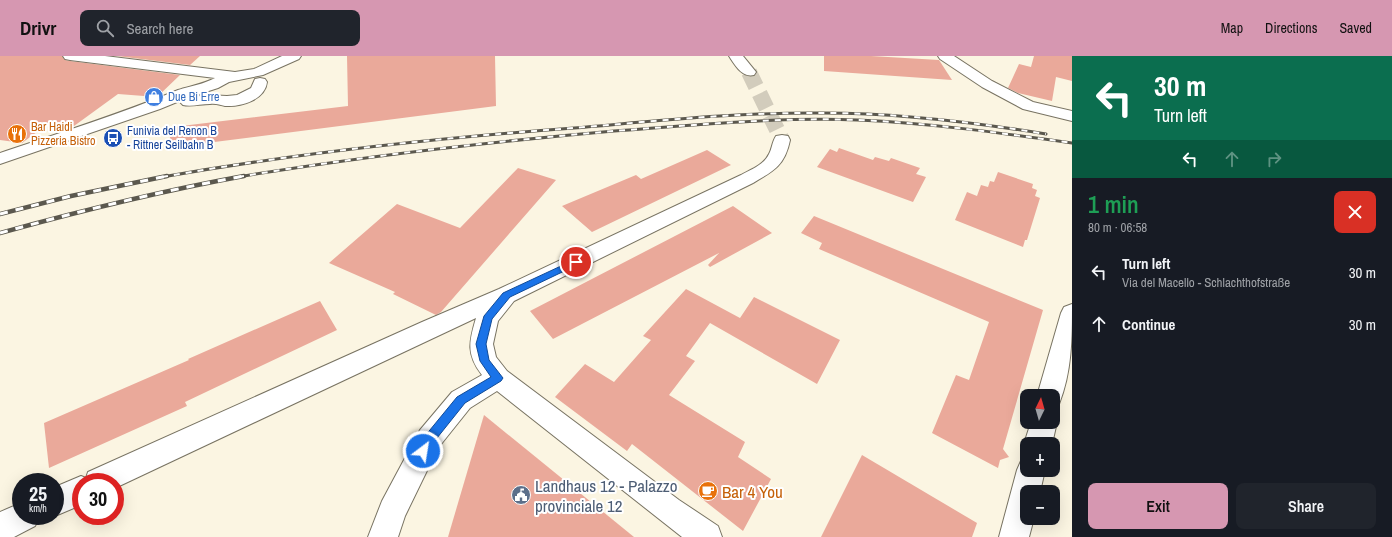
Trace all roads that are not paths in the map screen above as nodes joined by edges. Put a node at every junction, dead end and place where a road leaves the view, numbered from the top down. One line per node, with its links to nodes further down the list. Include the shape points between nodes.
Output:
1 (70, 56): 7 (street)
2 (294, 56): 7 (street, via 258,72)
3 (302, 56): 8 (street)
4 (736, 56): 6 (street)
5 (945, 56): 10 (street, via 987,84 1028,106)
6 (749, 72)
7 (235, 77): 8 (street, via 253,77); 9 (street)
8 (260, 82): 9 (street, via 258,90 245,98 227,101)
9 (214, 92): 12 (street, via 155,106)
10 (1072, 116)
11 (782, 140): 13 (street, via 780,153 770,165 747,179)
12 (0, 159)
13 (506, 295): 15 (street, via 487,318 481,344 485,361); 17 (street)
14 (1070, 328): 16 (street)
15 (498, 378): 21 (street, via 461,400 429,439 392,511); 22 (street)
16 (1052, 389)
17 (117, 473)
18 (1029, 477): 23 (street)
19 (12, 522): 20 (street)
20 (0, 528)
21 (384, 537)
22 (707, 537)
23 (1014, 537)

